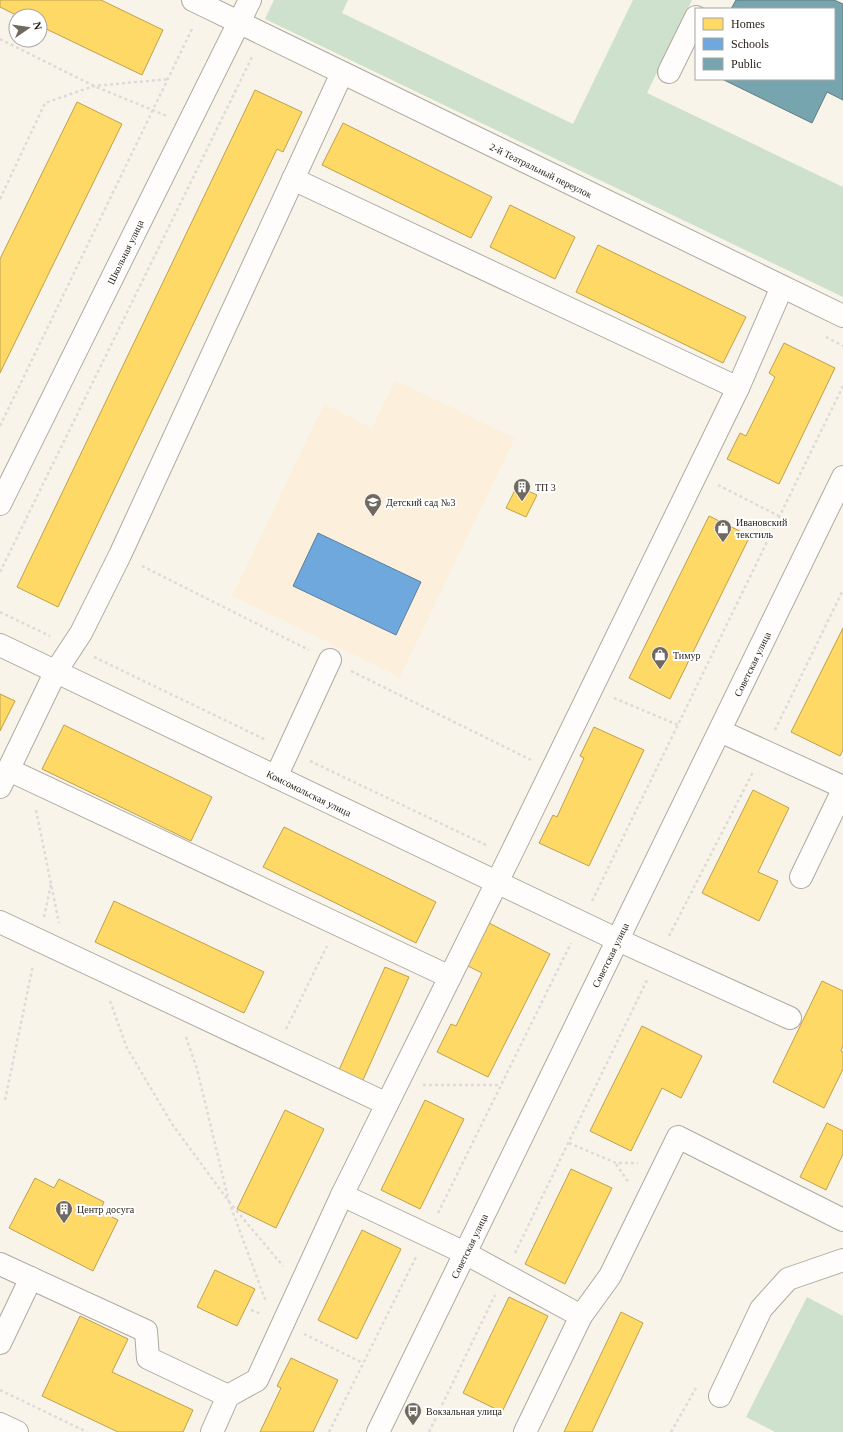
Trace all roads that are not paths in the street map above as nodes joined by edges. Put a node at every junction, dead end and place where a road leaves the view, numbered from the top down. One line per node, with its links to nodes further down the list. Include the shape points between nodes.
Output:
1 (250, 0): 4 (street, Школьная улица)
2 (198, 2): 4 (street, 2-й Театральный переулок)
3 (695, 19): 5 (street)
4 (239, 23): 6 (street, 2-й Театральный переулок); 12 (street, Школьная улица)
5 (669, 72)
6 (342, 73): 7 (street); 8 (street, 2-й Театральный переулок)
7 (293, 179): 10 (street); 15 (street, via 120,556 81,633)
8 (782, 286): 9 (street, 2-й Театральный переулок); 10 (street)
9 (843, 316)
10 (738, 388): 21 (street)
11 (843, 477): 16 (street, Советская улица)
12 (0, 504)
13 (0, 645): 15 (street, Комсомольская улица)
14 (330, 660): 17 (street)
15 (56, 672): 17 (street, Комсомольская улица); 18 (street)
16 (720, 730): 19 (street); 23 (street, Советская улица)
17 (276, 777): 21 (street, Комсомольская улица)
18 (4, 778): 24 (street, via 30,780)
19 (843, 788): 20 (street)
20 (801, 877)
21 (497, 882): 23 (street, Комсомольская улица); 24 (street)
22 (0, 922): 26 (street, via 276,1052)
23 (618, 940): 25 (street, Комсомольская улица); 29 (street, Советская улица)
24 (450, 977): 26 (street)
25 (790, 1018)
26 (391, 1095): 27 (street)
27 (342, 1195): 29 (street); 35 (street, via 300,1287 278,1321 257,1380)
28 (843, 1220): 33 (street, via 678,1137 610,1276)
29 (465, 1253): 33 (street); 40 (street, Советская улица)
30 (843, 1260): 36 (street, via 788,1279 761,1308)
31 (0, 1264): 32 (street)
32 (31, 1278): 34 (street); 35 (street, via 146,1331 148,1358)
33 (581, 1316): 41 (street)
34 (0, 1343)
35 (228, 1396): 39 (street)
36 (720, 1396)
37 (0, 1424): 38 (street)
38 (17, 1432)
39 (212, 1432)
40 (378, 1432)
41 (525, 1432)

